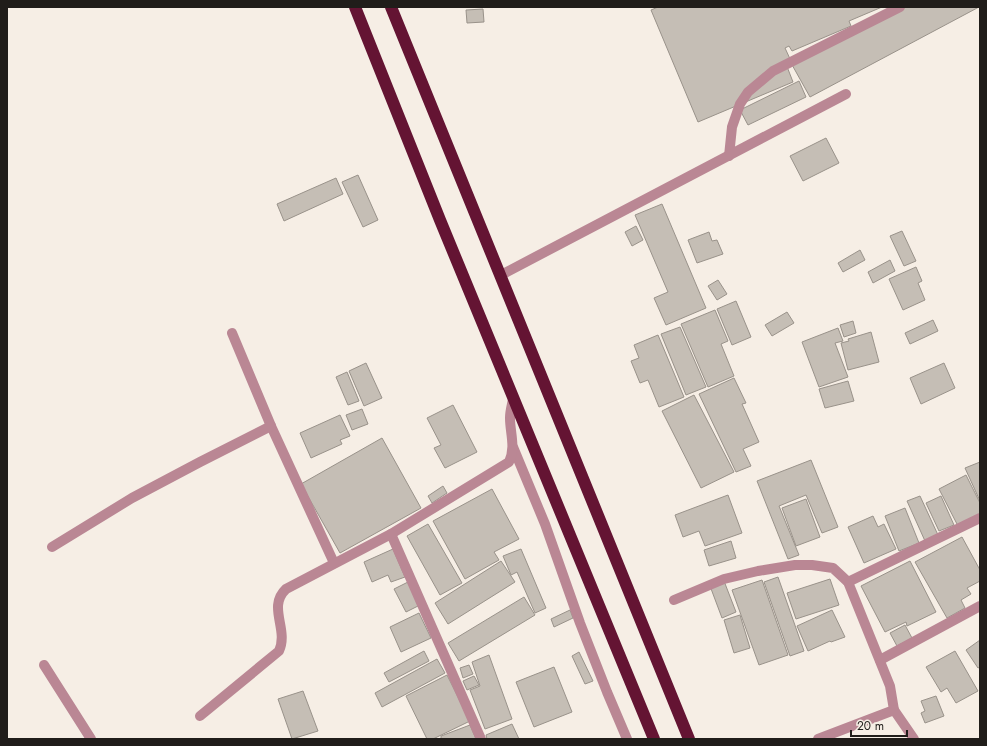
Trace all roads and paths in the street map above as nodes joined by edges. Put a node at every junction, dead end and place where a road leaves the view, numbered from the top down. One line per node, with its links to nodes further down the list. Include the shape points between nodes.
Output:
1 (354, 7): 8 (highway)
2 (391, 7): 6 (highway)
3 (900, 7): 5 (street, via 774,71 748,92 740,104 732,127)
4 (846, 94): 5 (street)
5 (729, 156): 6 (street)
6 (501, 275): 26 (highway)
7 (232, 333): 9 (street)
8 (514, 399): 10 (street, via 510,419); 25 (highway)
9 (271, 426): 13 (street, via 132,498); 14 (street)
10 (512, 447): 12 (street, via 509,462); 24 (street, via 545,524 580,624)
11 (980, 518): 15 (street)
12 (391, 534): 14 (street); 23 (street)
13 (52, 547)
14 (334, 562): 21 (street, via 280,594 277,603 282,638 279,651)
15 (848, 582): 16 (street, via 833,568 795,565 724,579); 18 (street)
16 (674, 600)
17 (980, 606): 18 (street)
18 (880, 660): 20 (street, via 890,686)
19 (44, 665): 22 (street)
20 (894, 710): 27 (street); 28 (street)
21 (200, 716)
22 (91, 739)
23 (481, 739)
24 (627, 739)
25 (654, 739)
26 (689, 739)
27 (818, 739)
28 (914, 739)

